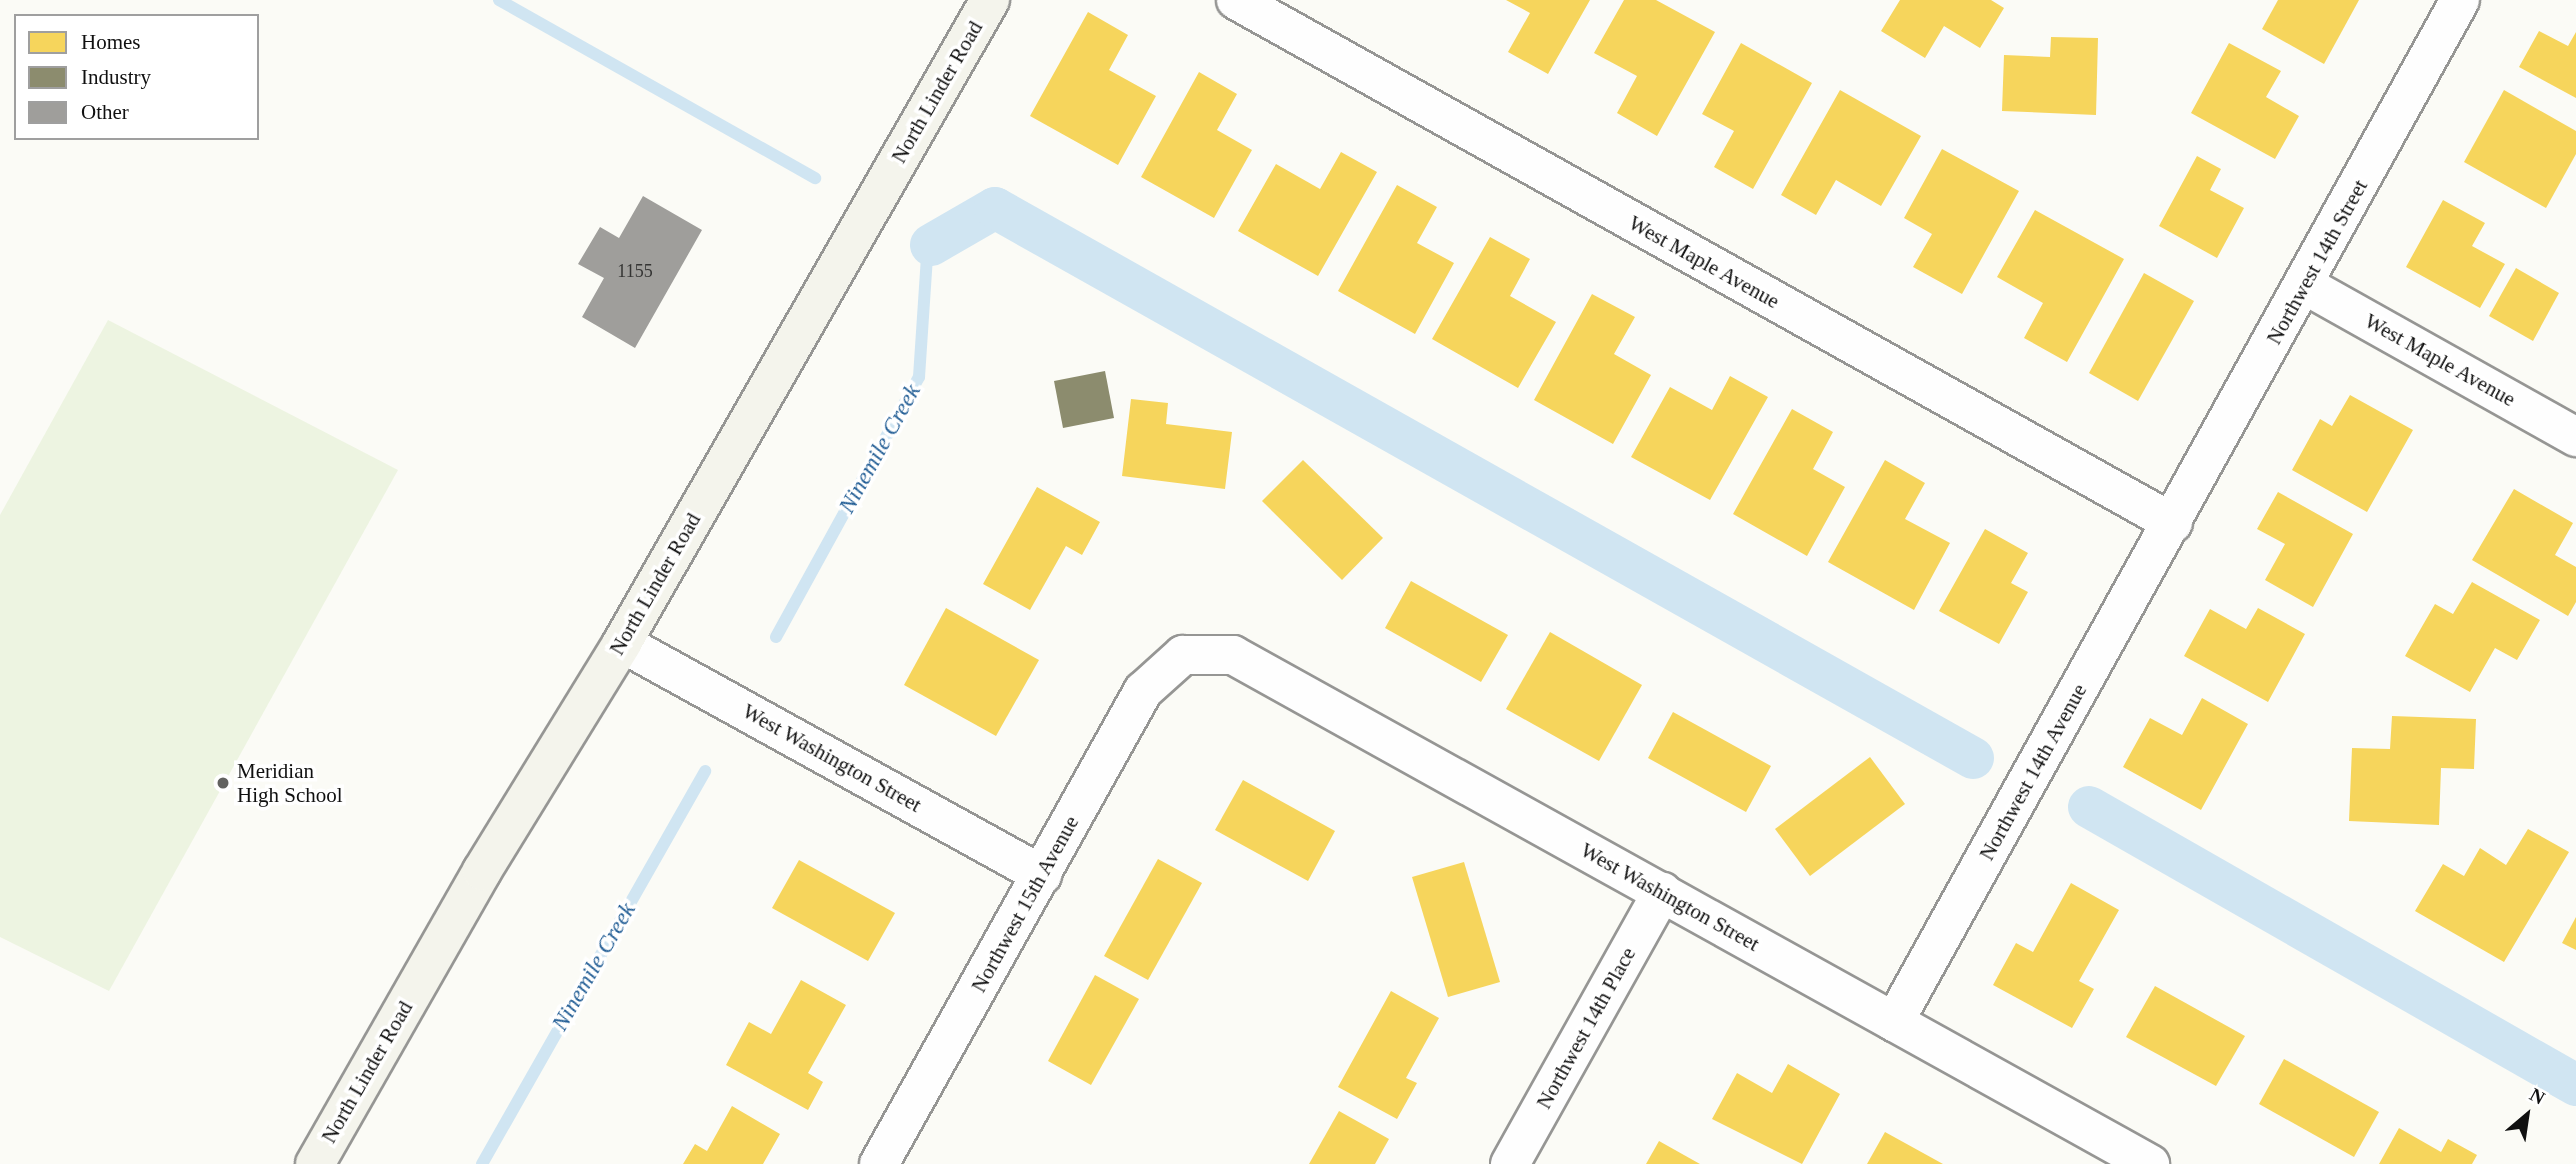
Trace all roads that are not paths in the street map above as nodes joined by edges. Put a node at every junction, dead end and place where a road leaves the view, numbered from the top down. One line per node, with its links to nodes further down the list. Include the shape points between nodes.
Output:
1 (990, 0): 7 (main road, North Linder Road)
2 (1236, 0): 6 (street, West Maple Avenue)
3 (2460, 0): 4 (street, Northwest 14th Street)
4 (2305, 285): 5 (street, West Maple Avenue); 6 (street, Northwest 14th Street)
5 (2576, 436)
6 (2173, 523): 11 (street, Northwest 14th Avenue)
7 (622, 643): 9 (street, West Washington Street); 13 (main road, North Linder Road, via 482,871)
8 (1183, 655): 9 (street, Northwest 15th Avenue, via 1143,691); 10 (street, West Washington Street, via 1233,655)
9 (1042, 875): 14 (street, Northwest 15th Avenue)
10 (1662, 892): 11 (street, West Washington Street); 15 (street, Northwest 14th Place)
11 (1894, 1022): 12 (street, West Washington Street)
12 (2146, 1163)
13 (315, 1164)
14 (879, 1164)
15 (1510, 1164)

